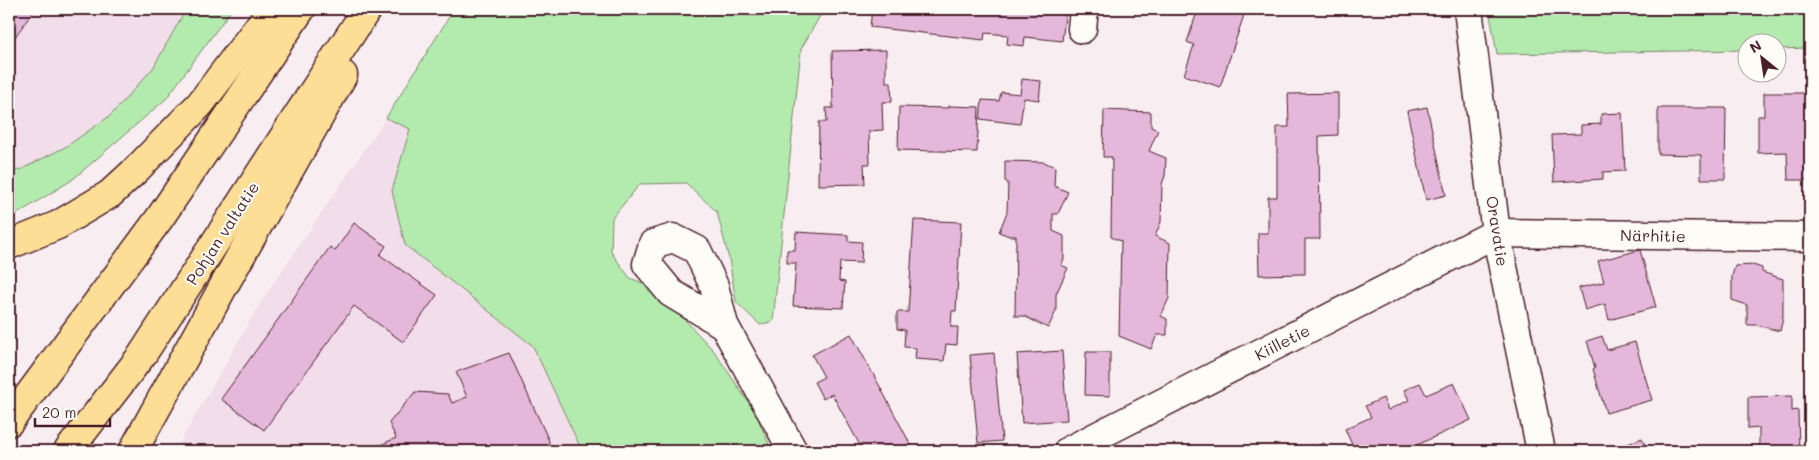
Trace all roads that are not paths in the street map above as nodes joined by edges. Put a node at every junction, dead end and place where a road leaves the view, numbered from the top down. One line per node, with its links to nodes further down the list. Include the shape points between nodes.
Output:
1 (272, 9): 8 (highway, via 200,104 110,194 58,225)
2 (301, 9): 10 (highway, via 159,219)
3 (367, 9): 11 (highway, Pohjan valtatie, via 142,355)
4 (378, 9): 12 (highway)
5 (1468, 9): 6 (street, Oravatie)
6 (1496, 233): 7 (street, Närhitie); 14 (street, Kiilletie); 15 (street, Oravatie)
7 (1810, 237)
8 (9, 245)
9 (724, 325): 13 (street)
10 (9, 422)
11 (68, 451)
12 (133, 451)
13 (793, 451)
14 (1068, 451)
15 (1541, 451)

